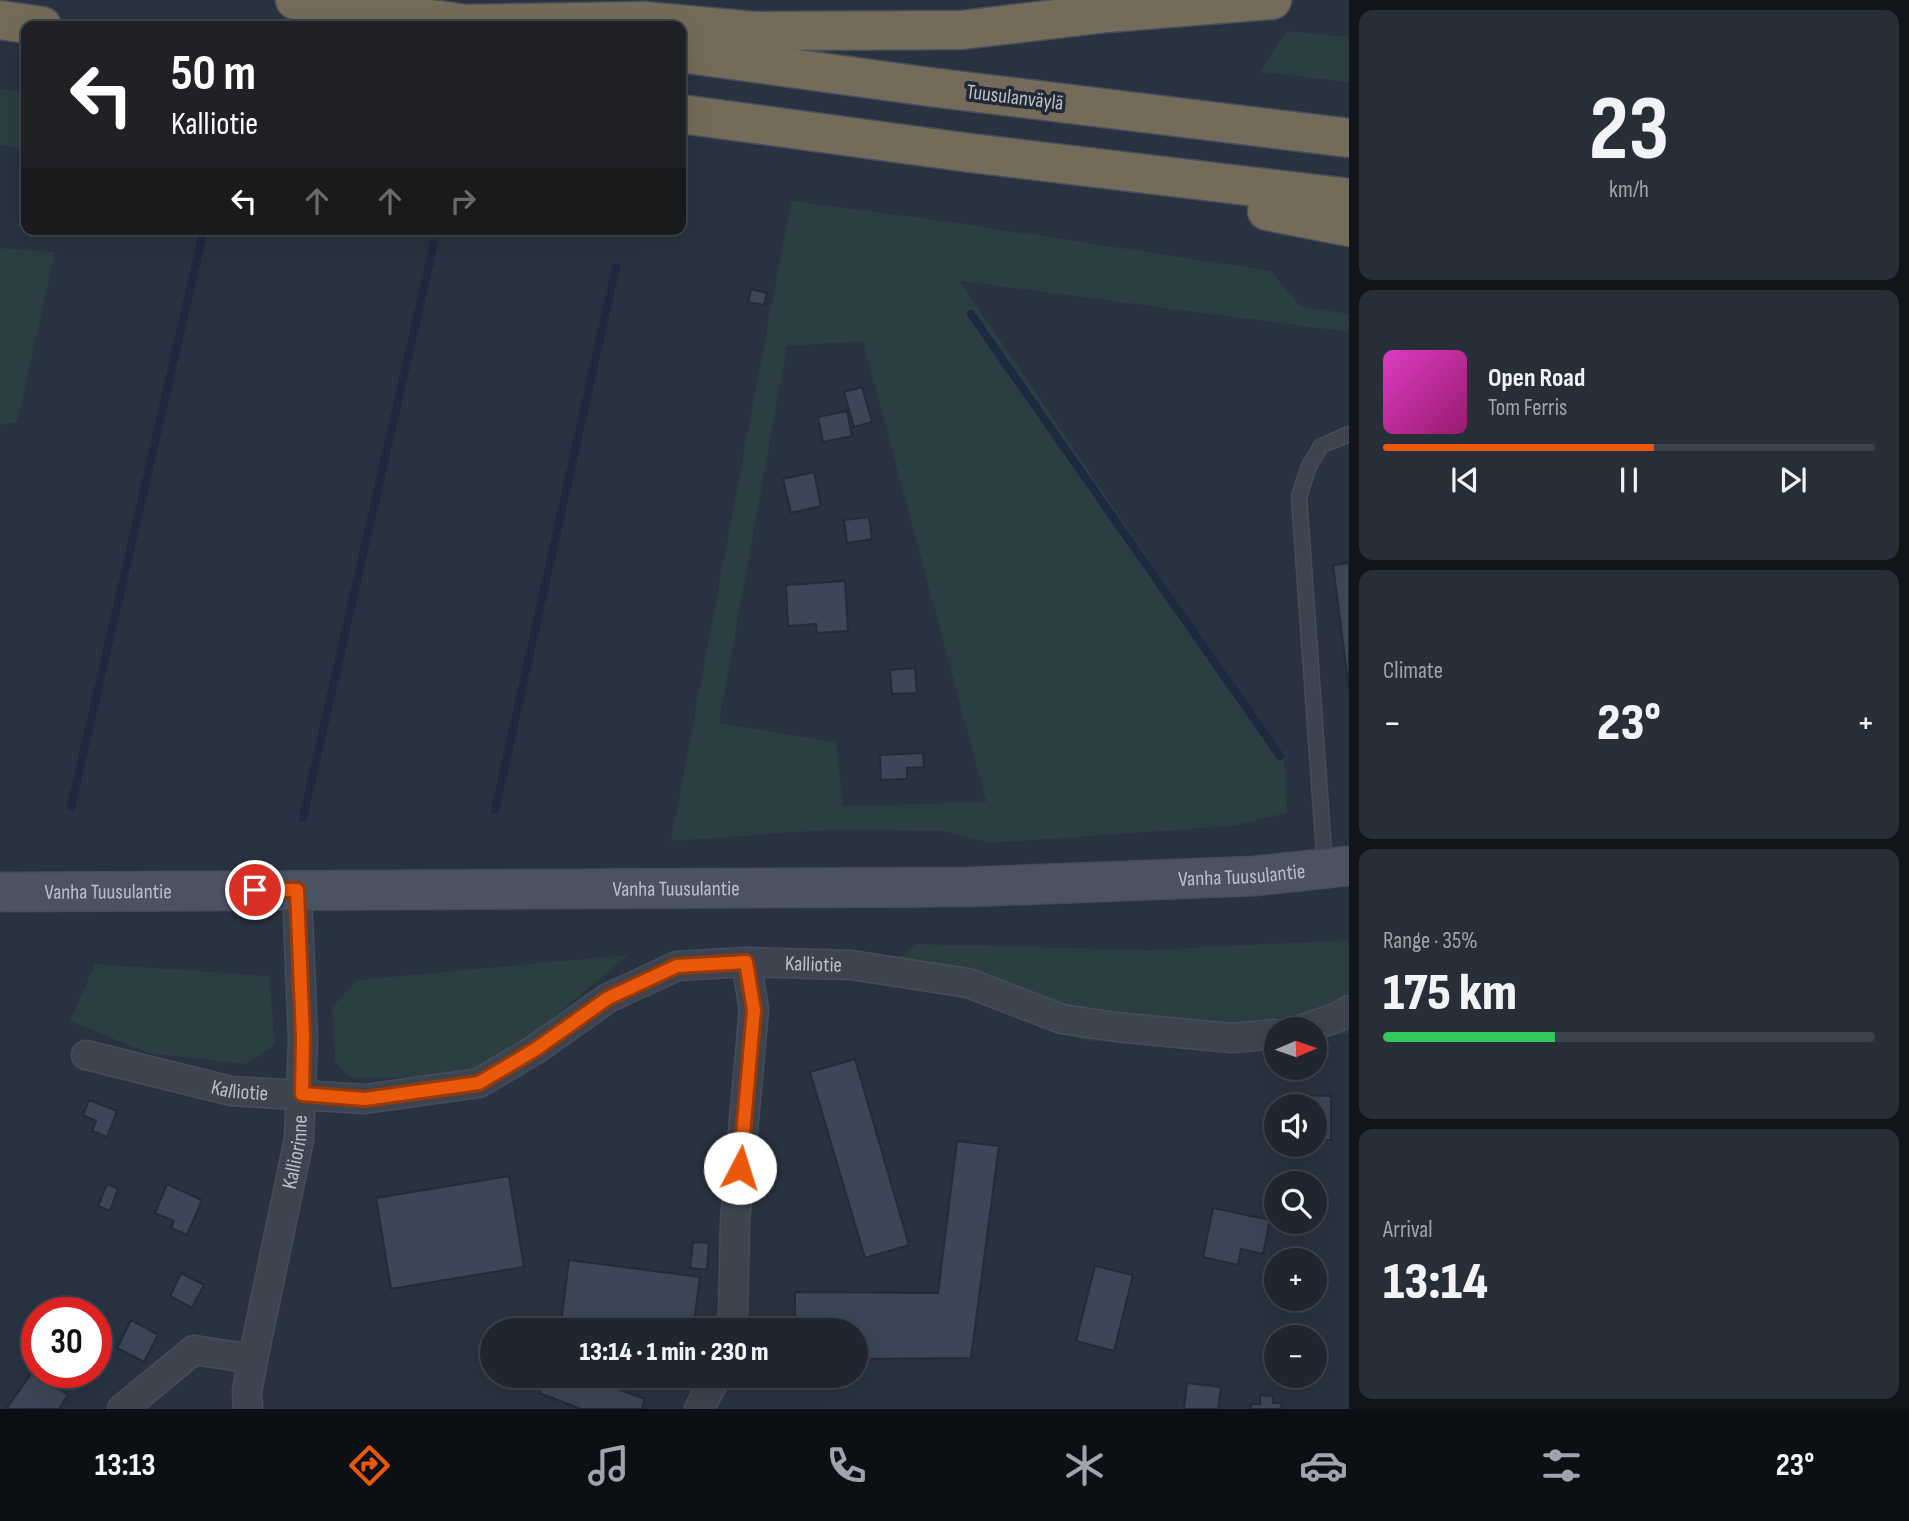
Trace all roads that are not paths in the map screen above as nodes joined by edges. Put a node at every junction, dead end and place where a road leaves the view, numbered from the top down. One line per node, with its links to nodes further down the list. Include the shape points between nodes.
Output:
1 (295, 0): 6 (highway)
2 (1159, 0): 4 (highway)
3 (1272, 0): 4 (highway)
4 (1107, 13): 8 (highway, via 962,30 754,31)
5 (0, 20): 7 (highway)
6 (443, 21)
7 (21, 23)
8 (686, 25)
9 (686, 54): 11 (highway, Tuusulanväylä)
10 (686, 115): 12 (highway)
11 (1349, 138)
12 (963, 152): 13 (highway); 14 (highway)
13 (1349, 198)
14 (1349, 227)
15 (1349, 434): 16 (lane, via 1321,446 1299,497)
16 (1337, 867): 17 (main road, Vanha Tuusulantie, via 1255,876 967,887)
17 (297, 890): 18 (main road, Vanha Tuusulantie); 24 (street, Kalliorinne)
18 (0, 892)
19 (746, 962): 22 (street, Kalliotie, via 851,965 968,983 1062,1019 1116,1027 1232,1038); 24 (street, Kalliotie, via 677,966 608,998 479,1083 365,1099); 25 (street, via 754,1010 735,1221)
20 (1349, 1010): 21 (street)
21 (1327, 1021)
22 (1264, 1035)
23 (86, 1055): 24 (street, Kalliotie, via 231,1090)
24 (302, 1094): 26 (street, Kalliorinne, via 299,1139)
25 (732, 1318)
26 (253, 1359): 28 (street, via 194,1350); 29 (street, Kalliorinne)
27 (710, 1388): 30 (street)
28 (122, 1409)
29 (248, 1409)
30 (699, 1409)

